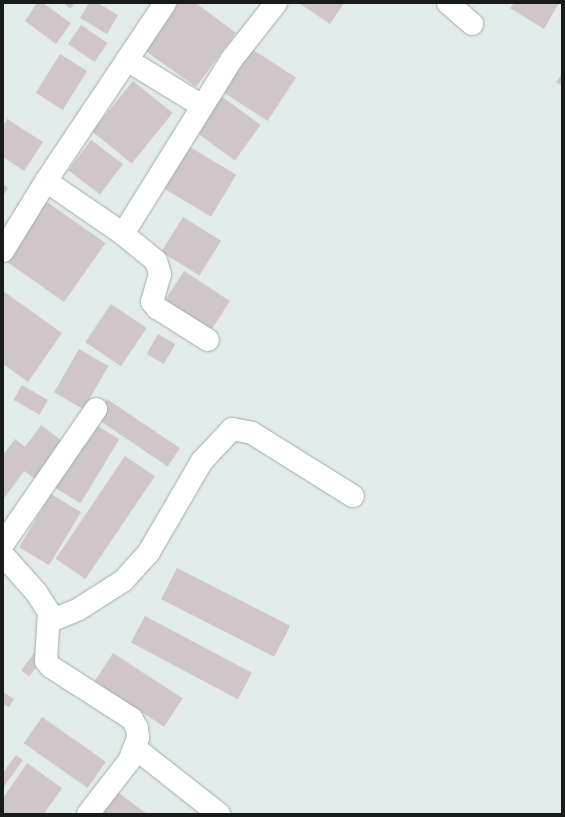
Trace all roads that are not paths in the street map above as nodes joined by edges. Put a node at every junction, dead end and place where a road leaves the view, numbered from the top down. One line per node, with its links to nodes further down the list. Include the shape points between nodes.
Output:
1 (166, 3): 5 (street)
2 (276, 3): 6 (street, via 258,30 244,43)
3 (448, 3): 4 (street)
4 (472, 24)
5 (127, 60): 6 (street); 7 (street)
6 (202, 106): 8 (street)
7 (46, 181): 8 (street); 9 (street)
8 (123, 234): 10 (street, via 160,267 152,302)
9 (3, 251)
10 (208, 340)
11 (96, 409): 13 (street)
12 (353, 496): 15 (street, via 252,433 232,429 202,461 149,552 123,581 79,609)
13 (3, 544)
14 (3, 555): 15 (street, via 36,592 49,612)
15 (50, 621): 16 (street, via 45,646 46,661 51,667 132,719 138,738)
16 (135, 748): 17 (street, via 119,776); 18 (street)
17 (88, 814)
18 (219, 814)

